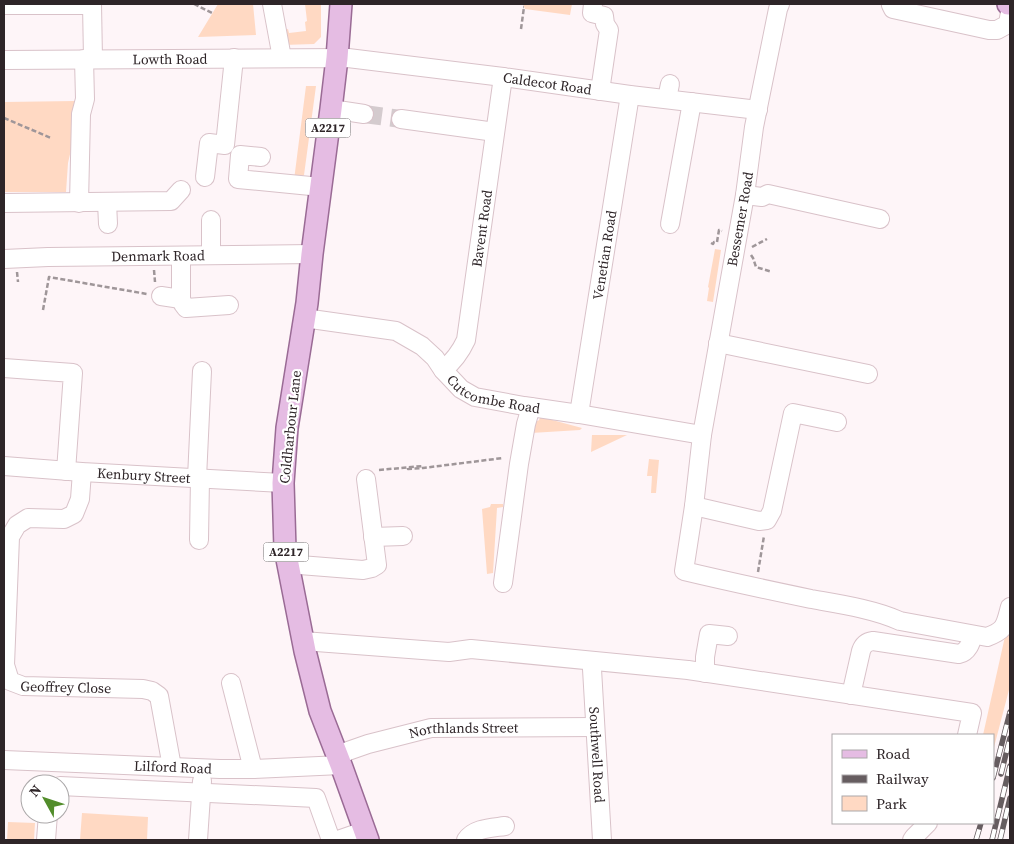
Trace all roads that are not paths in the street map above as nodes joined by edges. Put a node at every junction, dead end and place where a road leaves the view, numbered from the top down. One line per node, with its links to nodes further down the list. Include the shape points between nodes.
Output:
1 (92, 4): 7 (street); 12 (street)
2 (272, 4): 10 (street)
3 (341, 4): 11 (main road, Coldharbour Lane / A2217)
4 (593, 4): 15 (street, via 592,14 604,16 604,24 609,30)
5 (780, 4): 19 (street, Bessemer Road)
6 (892, 4): 8 (street, via 893,9 989,30)
7 (4, 5)
8 (1008, 24)
9 (234, 58): 10 (street, Lowth Road); 12 (street, Lowth Road); 24 (street, via 225,145 209,143)
10 (282, 58): 11 (street, Lowth Road)
11 (337, 58): 14 (street, Caldecot Road); 18 (main road, Coldharbour Lane / A2217)
12 (88, 59): 13 (street, Lowth Road); 30 (street, via 81,114)
13 (4, 60)
14 (503, 77): 15 (street, Caldecot Road); 22 (street, Bavent Road)
15 (600, 91): 16 (street, Caldecot Road)
16 (630, 95): 17 (street, Caldecot Road, via 669,92); 49 (street, Venetian Road)
17 (692, 102): 19 (street, Caldecot Road); 34 (street)
18 (331, 109): 20 (street); 25 (main road, Coldharbour Lane / A2217)
19 (758, 110): 27 (street, Bessemer Road)
20 (364, 114)
21 (400, 119): 22 (street)
22 (495, 132): 45 (street, Bavent Road, via 466,340 460,353)
23 (261, 157): 25 (street, via 240,155 238,179)
24 (205, 178)
25 (320, 187): 35 (main road, Coldharbour Lane / A2217)
26 (181, 190): 28 (street, via 171,201)
27 (745, 195): 31 (street, via 762,198 768,194); 43 (street, Bessemer Road)
28 (107, 202): 30 (street); 33 (street)
29 (4, 203): 30 (street)
30 (79, 203)
31 (880, 219)
32 (211, 220): 37 (street)
33 (108, 224)
34 (670, 224)
35 (312, 254): 37 (street, Denmark Road); 42 (main road, Coldharbour Lane / A2217)
36 (181, 256): 37 (street, Denmark Road); 38 (street, Denmark Road); 40 (street)
37 (211, 256)
38 (4, 259)
39 (158, 296): 40 (street)
40 (181, 299): 41 (street, via 186,308)
41 (229, 305)
42 (304, 318): 45 (street, Cutcombe Road, via 396,331 422,346); 56 (main road, Coldharbour Lane / A2217, via 287,428)
43 (718, 342): 47 (street); 51 (street, Bessemer Road)
44 (4, 368): 53 (street, via 73,373)
45 (443, 370): 48 (street, Cutcombe Road, via 461,389 475,397)
46 (202, 371): 55 (street)
47 (868, 374)
48 (531, 407): 49 (street, Cutcombe Road); 62 (street, via 519,464)
49 (580, 414): 51 (street, Cutcombe Road)
50 (837, 422): 57 (street, via 793,413 772,511 767,520)
51 (702, 435): 57 (street, Bessemer Road)
52 (4, 466): 53 (street, Kenbury Street)
53 (74, 471): 55 (street, Kenbury Street); 76 (street, Geoffrey Close, via 80,499 74,514 64,519 28,518 17,525 10,537 5,666 10,680 23,686 152,691 159,696)
54 (369, 475): 59 (street)
55 (198, 478): 56 (street, Kenbury Street); 60 (street)
56 (283, 483): 61 (main road, Coldharbour Lane / A2217)
57 (694, 506): 64 (street, Bessemer Road, via 684,571)
58 (403, 536): 59 (street)
59 (373, 537): 61 (street, via 377,565 372,568)
60 (199, 540)
61 (287, 564): 66 (main road, Coldharbour Lane / A2217)
62 (503, 583)
63 (1010, 607): 64 (street, via 1005,626 996,634 987,637)
64 (972, 635): 70 (street, via 967,649 959,654 867,642 862,647)
65 (728, 636): 68 (street, via 709,634)
66 (303, 641): 68 (street, via 449,652 471,649); 74 (main road, Coldharbour Lane / A2217, via 320,711)
67 (592, 669): 71 (street, Southwell Road)
68 (705, 673): 70 (street)
69 (231, 683): 78 (street)
70 (851, 695): 72 (street, via 972,713)
71 (595, 726): 74 (street, Northlands Street, via 431,728 348,751); 91 (street, Southwell Road)
72 (968, 734)
73 (4, 760): 75 (street, Lilford Road)
74 (339, 761): 78 (street, Lilford Road); 85 (main road, Coldharbour Lane / A2217)
75 (52, 763): 76 (street, Lilford Road); 79 (street)
76 (172, 768): 77 (street, Lilford Road)
77 (203, 768): 78 (street, Lilford Road); 81 (street)
78 (253, 769)
79 (51, 774)
80 (70, 786): 81 (street)
81 (201, 793): 87 (street); 88 (street, via 316,798)
82 (47, 824): 86 (street)
83 (927, 824): 92 (street)
84 (505, 826): 90 (street, via 473,832)
85 (366, 836): 89 (street)
86 (46, 840)
87 (198, 840)
88 (330, 840)
89 (338, 840)
90 (466, 840)
91 (602, 840)
92 (912, 840)

